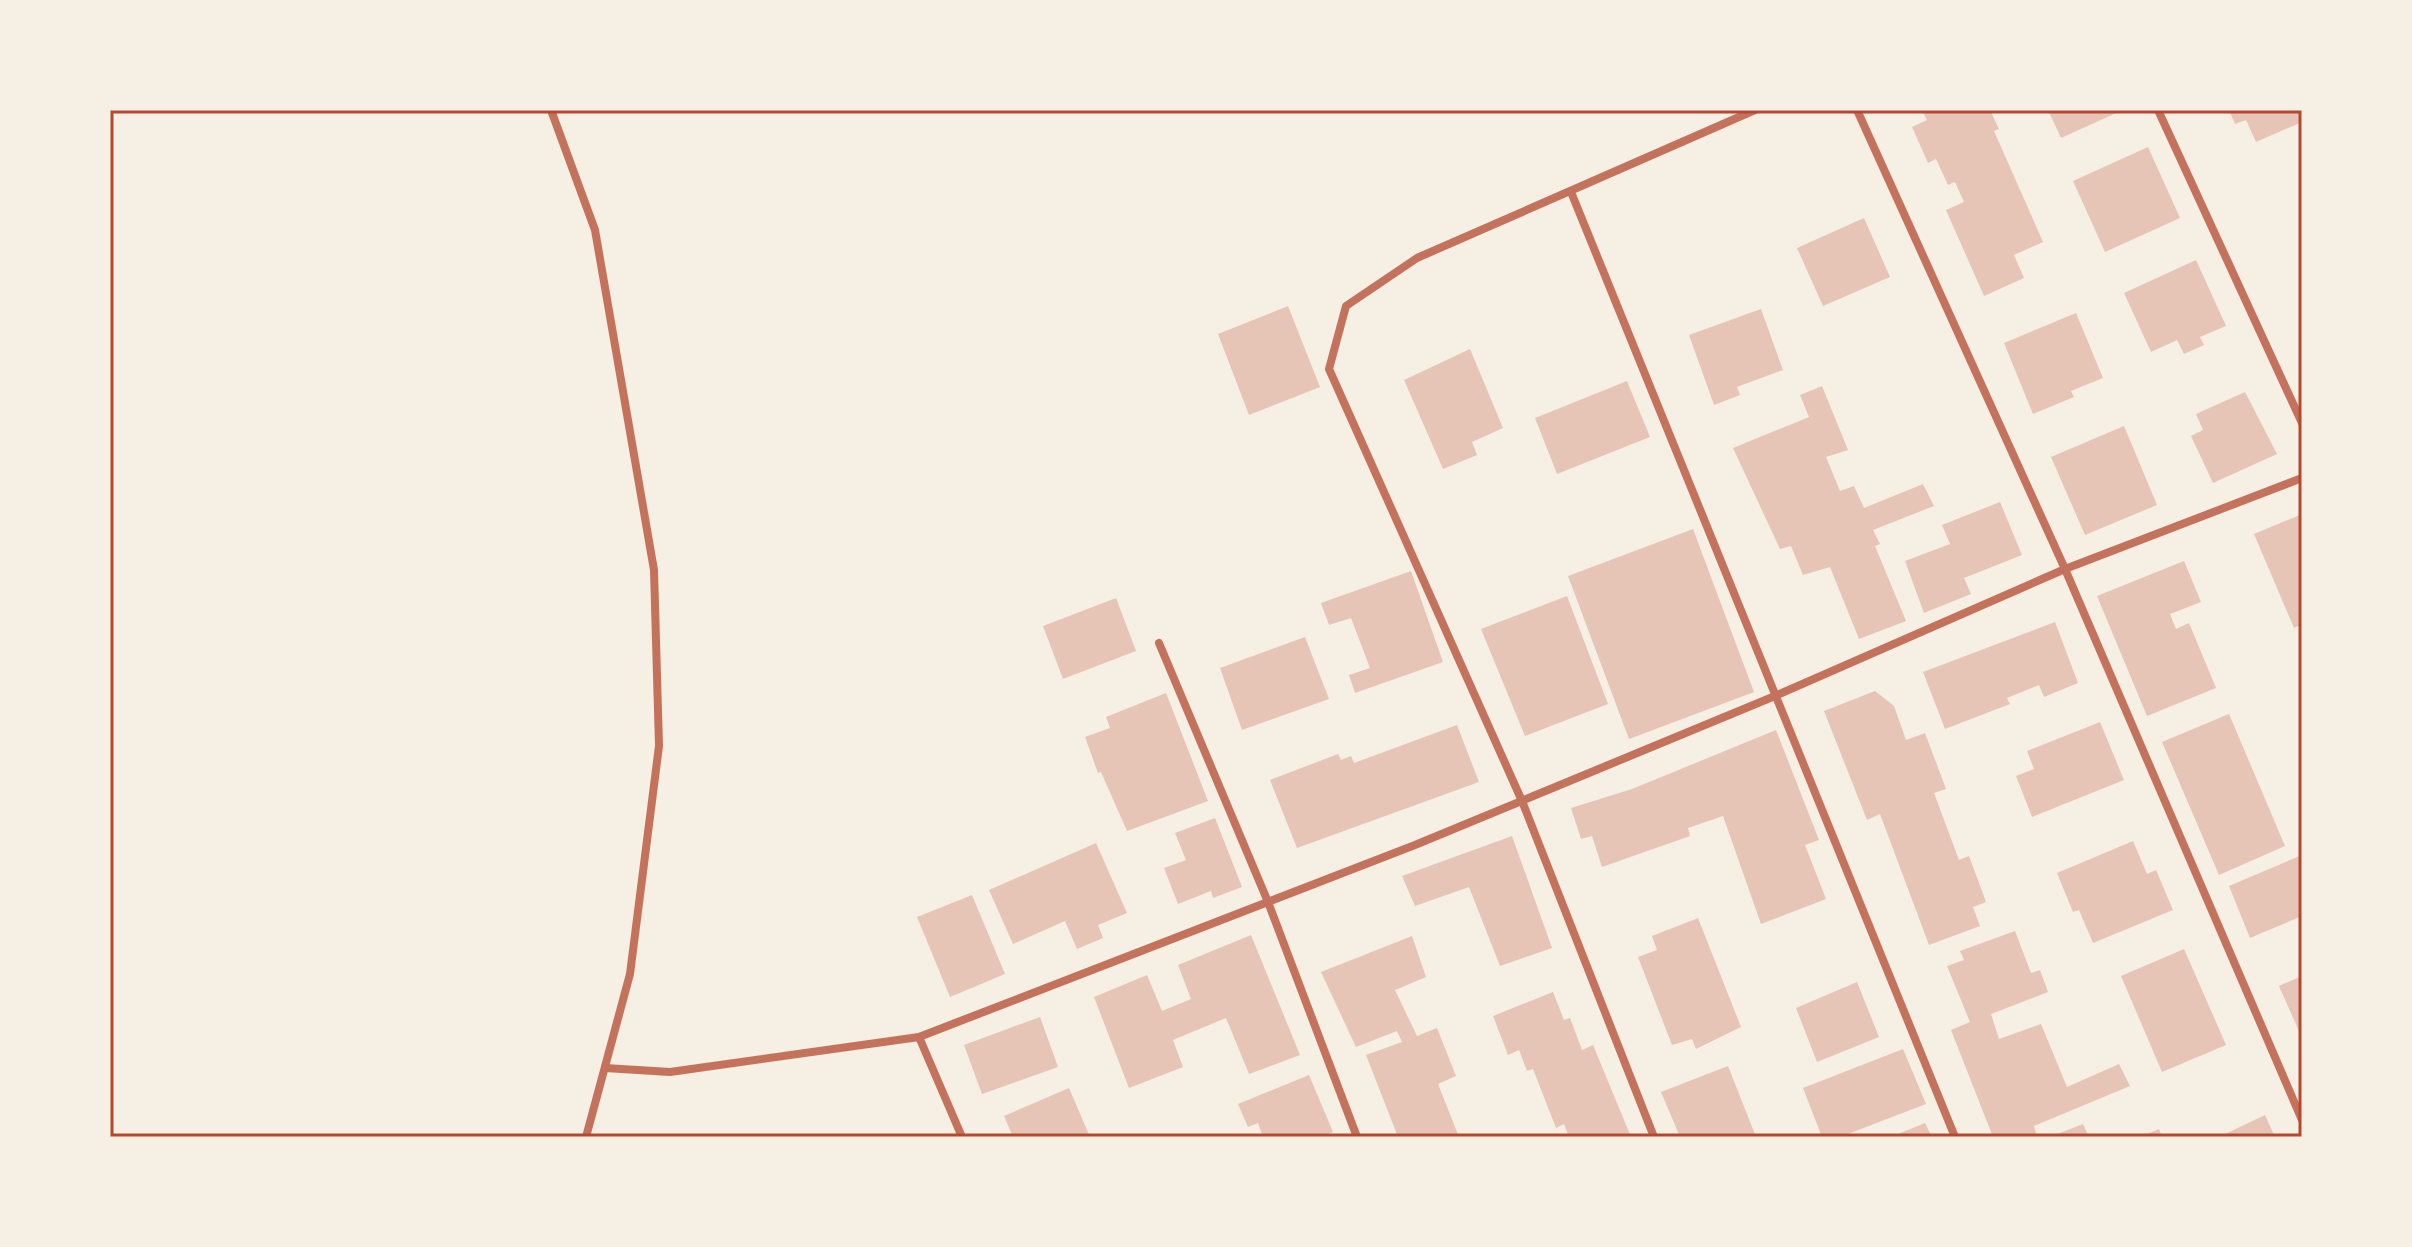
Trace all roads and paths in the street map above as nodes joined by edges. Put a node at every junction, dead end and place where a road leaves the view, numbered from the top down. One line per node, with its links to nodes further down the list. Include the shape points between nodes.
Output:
1 (551, 110): 14 (street, via 595,230 654,570 659,746 630,974)
2 (1755, 110): 5 (street)
3 (1857, 110): 8 (street)
4 (2158, 110): 6 (street)
5 (1571, 192): 10 (street); 11 (street, via 1417,258 1346,306 1329,369)
6 (2302, 423)
7 (2302, 478): 8 (street)
8 (2065, 569): 10 (street); 15 (street)
9 (1159, 643): 12 (street)
10 (1775, 696): 11 (street); 20 (street)
11 (1522, 801): 12 (street); 19 (street)
12 (1268, 902): 13 (street); 18 (street)
13 (919, 1037): 14 (street, via 670,1072); 17 (street)
14 (605, 1068): 16 (street)
15 (2302, 1120)
16 (586, 1137)
17 (962, 1137)
18 (1357, 1137)
19 (1654, 1137)
20 (1955, 1137)

